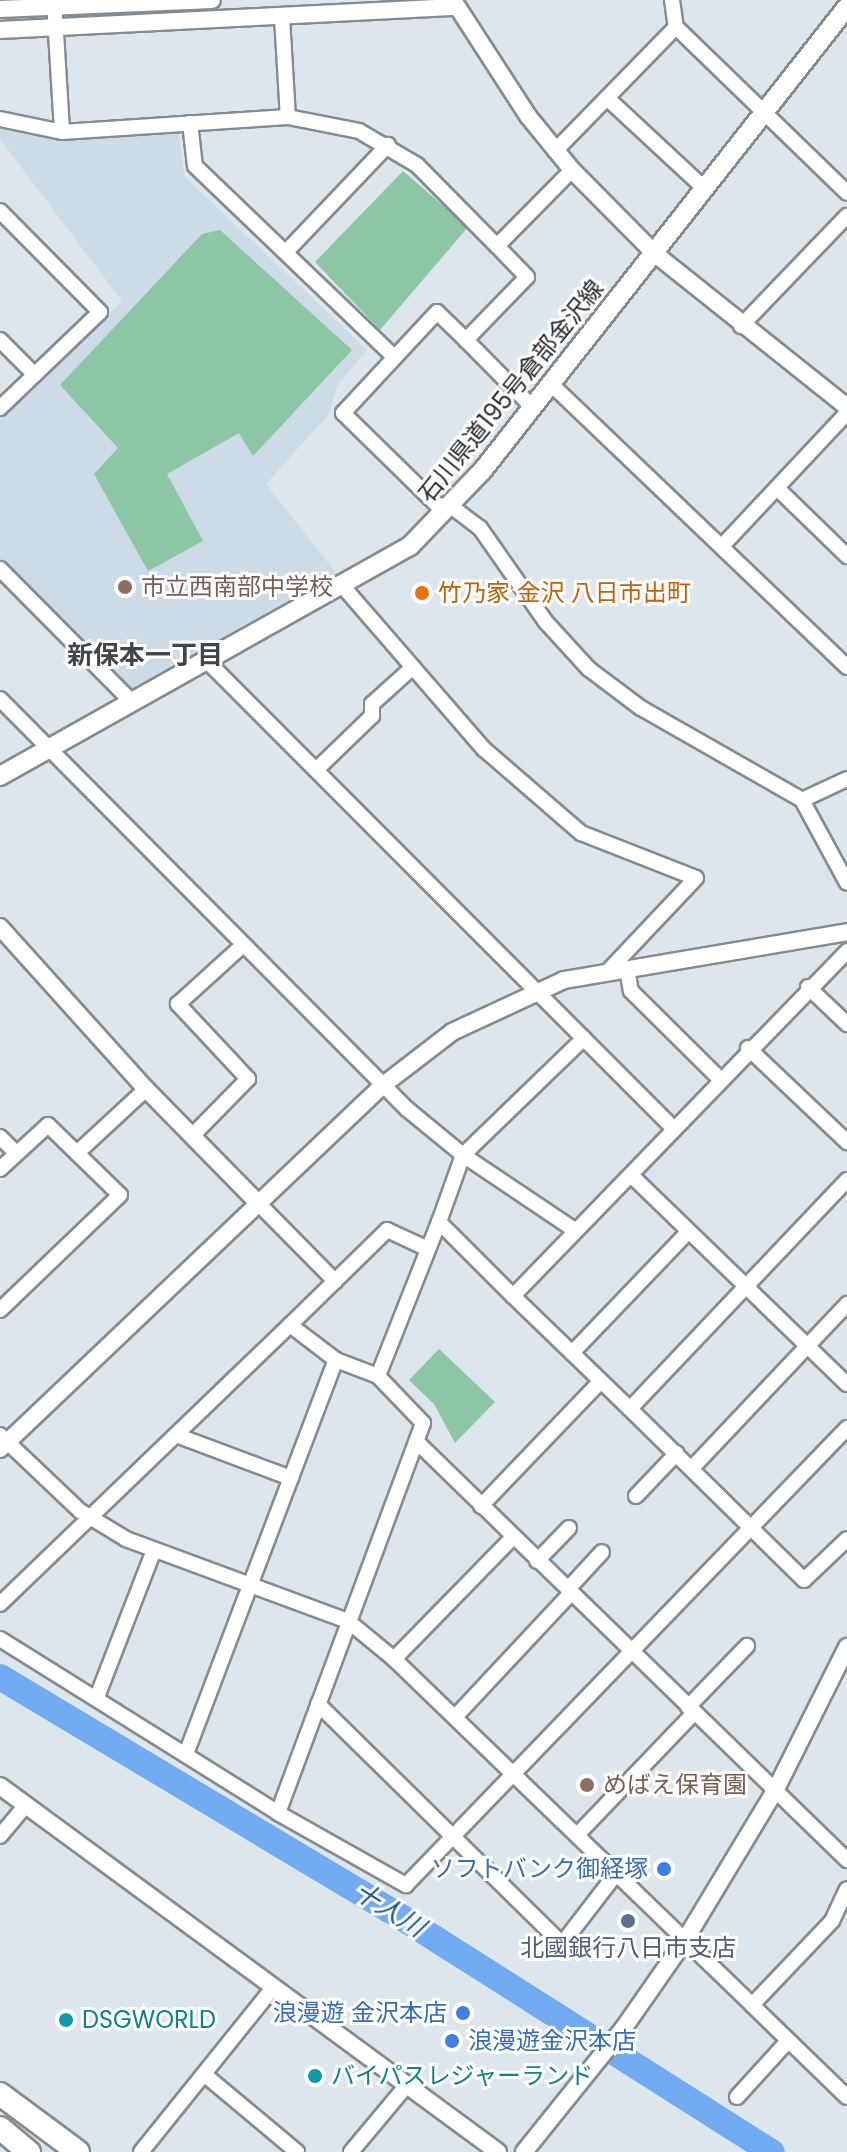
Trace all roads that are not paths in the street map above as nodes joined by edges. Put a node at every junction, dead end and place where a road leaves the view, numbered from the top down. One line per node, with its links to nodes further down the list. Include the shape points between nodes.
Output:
1 (212, 0): 4 (street)
2 (672, 0): 8 (street)
3 (454, 4): 7 (street); 18 (street)
4 (54, 5): 6 (street); 9 (street)
5 (847, 7): 12 (main road, 石川県道195号倉部金沢線)
6 (0, 9)
7 (282, 17): 9 (street); 13 (street)
8 (676, 27): 11 (street); 12 (street)
9 (57, 29): 10 (street); 16 (street)
10 (0, 30)
11 (607, 98): 18 (street); 20 (street)
12 (765, 112): 20 (main road, 石川県道195号倉部金沢線); 21 (street)
13 (288, 117): 15 (street); 17 (street, via 359,131)
14 (0, 119): 16 (street)
15 (190, 123): 16 (street); 25 (street, via 195,166)
16 (62, 132)
17 (388, 145): 24 (street, via 417,165); 25 (street)
18 (555, 151): 19 (street)
19 (572, 170): 24 (street); 26 (street)
20 (705, 189): 26 (main road, 石川県道195号倉部金沢線)
21 (847, 193)
22 (0, 211): 31 (street, via 100,312)
23 (847, 216): 27 (street)
24 (497, 246): 29 (street, via 527,277)
25 (286, 252): 30 (street)
26 (654, 253): 27 (street); 32 (main road, 石川県道195号倉部金沢線)
27 (741, 326): 35 (street)
28 (0, 340): 31 (street)
29 (466, 340): 30 (street, via 437,312); 34 (street)
30 (394, 357): 37 (street, via 343,413 437,505)
31 (35, 375): 33 (street)
32 (552, 385): 34 (main road, 石川県道195号倉部金沢線); 38 (street)
33 (0, 408)
34 (533, 408): 37 (main road, 石川県道195号倉部金沢線)
35 (847, 410): 36 (street)
36 (777, 488): 38 (street); 39 (street)
37 (452, 507): 41 (main road, 石川県道195号倉部金沢線, via 410,546); 51 (street, via 480,528 545,621 589,669 641,708)
38 (723, 545): 44 (street)
39 (847, 556)
40 (0, 569): 46 (street)
41 (340, 583): 42 (main road, 石川県道195号倉部金沢線); 43 (street)
42 (206, 660): 46 (main road, 石川県道195号倉部金沢線); 48 (street)
43 (413, 667): 48 (street, via 372,704 372,716); 58 (street, via 484,749 581,833 696,878)
44 (847, 667)
45 (0, 699): 47 (street)
46 (131, 701): 47 (main road, 石川県道195号倉部金沢線)
47 (48, 747): 49 (main road, 石川県道195号倉部金沢線); 55 (street)
48 (316, 770): 60 (street)
49 (0, 776)
50 (847, 779): 51 (street)
51 (802, 800): 52 (street)
52 (847, 883)
53 (847, 932): 57 (street)
54 (3, 936): 66 (street)
55 (243, 945): 65 (street); 68 (street, via 178,1004 248,1079)
56 (847, 951): 59 (street)
57 (627, 969): 58 (street); 64 (street, via 631,991)
58 (607, 972): 60 (street, via 564,980)
59 (808, 987): 61 (street); 63 (street)
60 (535, 993): 62 (street); 65 (street, via 452,1032)
61 (847, 1024)
62 (584, 1038): 67 (street); 73 (street)
63 (748, 1048): 64 (street); 70 (street)
64 (720, 1079): 67 (street)
65 (382, 1086): 73 (street); 77 (street)
66 (146, 1089): 68 (street); 72 (street)
67 (674, 1129): 75 (street)
68 (192, 1136): 77 (street)
69 (0, 1137): 71 (street)
70 (847, 1142)
71 (16, 1153): 72 (street, via 48,1125); 74 (street)
72 (77, 1153): 86 (street, via 120,1195)
73 (463, 1155): 78 (street); 79 (street)
74 (0, 1169)
75 (632, 1176): 79 (street); 80 (street)
76 (847, 1180): 83 (street)
77 (258, 1203): 82 (street); 97 (street)
78 (439, 1222): 81 (street); 84 (street)
79 (576, 1231): 84 (street)
80 (688, 1232): 83 (street); 89 (street)
81 (428, 1249): 82 (street, via 387,1230); 91 (street)
82 (335, 1281): 87 (street)
83 (746, 1286): 88 (street); 94 (street)
84 (513, 1296): 89 (street)
85 (847, 1304): 88 (street)
86 (0, 1310)
87 (290, 1325): 90 (street); 96 (street)
88 (808, 1346): 93 (street); 100 (street)
89 (572, 1353): 92 (street)
90 (336, 1360): 91 (street); 101 (street)
91 (378, 1376): 98 (street, via 423,1423)
92 (601, 1381): 94 (street); 103 (street)
93 (847, 1384)
94 (630, 1409): 99 (street)
95 (847, 1428): 105 (street)
96 (176, 1435): 101 (street); 104 (street)
97 (2, 1442): 104 (street)
98 (417, 1442): 103 (street); 115 (street)
99 (677, 1453): 100 (street); 102 (street)
100 (692, 1468): 105 (street)
101 (291, 1478): 112 (street)
102 (636, 1496)
103 (481, 1506): 107 (street)
104 (92, 1518): 109 (street); 114 (street)
105 (752, 1527): 108 (street, via 804,1580); 119 (street)
106 (569, 1528): 111 (street)
107 (512, 1538): 111 (street); 120 (street)
108 (847, 1539)
109 (154, 1550): 112 (street); 121 (street)
110 (602, 1552): 113 (street)
111 (537, 1561): 113 (street)
112 (251, 1584): 115 (street); 125 (street)
113 (570, 1591): 119 (street); 124 (street)
114 (0, 1604)
115 (348, 1621): 120 (street); 122 (street)
116 (0, 1639): 121 (street)
117 (747, 1646): 123 (street)
118 (847, 1647): 128 (street)
119 (632, 1652): 123 (street); 126 (street)
120 (394, 1659): 124 (street)
121 (97, 1697): 125 (street)
122 (318, 1704): 130 (street); 133 (street)
123 (691, 1710): 128 (street); 131 (street)
124 (455, 1717): 126 (street)
125 (186, 1754): 130 (street)
126 (516, 1775): 131 (street); 133 (street)
127 (0, 1786): 129 (street)
128 (775, 1791): 134 (street); 137 (street)
129 (26, 1805): 132 (street); 138 (street)
130 (278, 1813): 133 (street, via 406,1885)
131 (577, 1835): 135 (street)
132 (0, 1836)
133 (454, 1839): 135 (street, via 562,1944)
134 (847, 1860)
135 (616, 1874): 137 (street)
136 (847, 1889): 139 (street, via 832,1921)
137 (685, 1940): 139 (street); 153 (street, via 623,2029)
138 (273, 1988): 141 (street); 142 (street)
139 (752, 2005): 140 (street)
140 (788, 2041): 144 (street); 145 (street)
141 (205, 2075): 149 (street); 150 (street)
142 (407, 2085): 151 (street); 152 (street)
143 (0, 2094): 148 (highway)
144 (737, 2097)
145 (847, 2097)
146 (0, 2128): 147 (highway)
147 (29, 2152)
148 (78, 2152)
149 (141, 2152)
150 (297, 2152)
151 (351, 2152)
152 (498, 2152)
153 (524, 2152)

